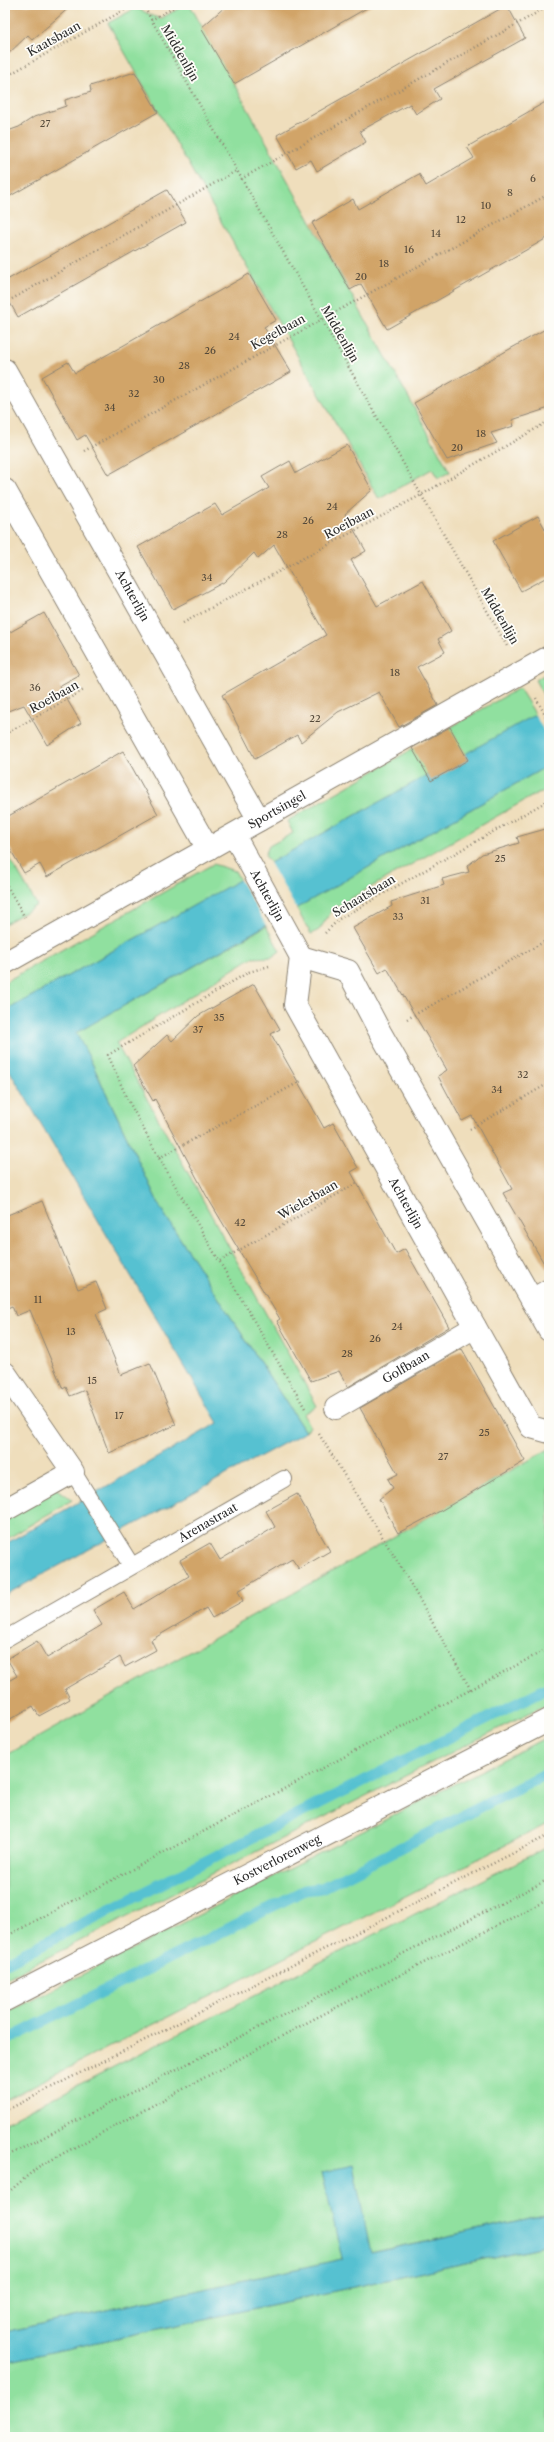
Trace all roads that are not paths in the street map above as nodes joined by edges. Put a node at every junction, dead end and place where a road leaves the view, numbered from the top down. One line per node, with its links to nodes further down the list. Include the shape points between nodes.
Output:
1 (5, 370): 4 (street, Achterlijn)
2 (5, 490): 6 (street)
3 (549, 657): 4 (street, Sportsingel)
4 (259, 820): 5 (street, Sportsingel)
5 (238, 843): 6 (street, Sportsingel); 7 (street, Achterlijn)
6 (208, 849): 8 (street, Sportsingel)
7 (297, 950): 9 (street, via 348,971 444,1144); 10 (street, Achterlijn, via 295,1005)
8 (5, 963)
9 (540, 1295): 11 (street)
10 (475, 1328): 13 (street, Golfbaan); 14 (street, Achterlijn, via 531,1427)
11 (549, 1330)
12 (5, 1373): 15 (street)
13 (336, 1408)
14 (549, 1432)
15 (73, 1472): 17 (street); 18 (lane)
16 (284, 1480): 18 (lane, Arenastraat)
17 (5, 1510)
18 (131, 1565): 19 (lane, Arenastraat)
19 (5, 1639)
20 (549, 1720): 21 (street, Kostverlorenweg)
21 (5, 2000)

